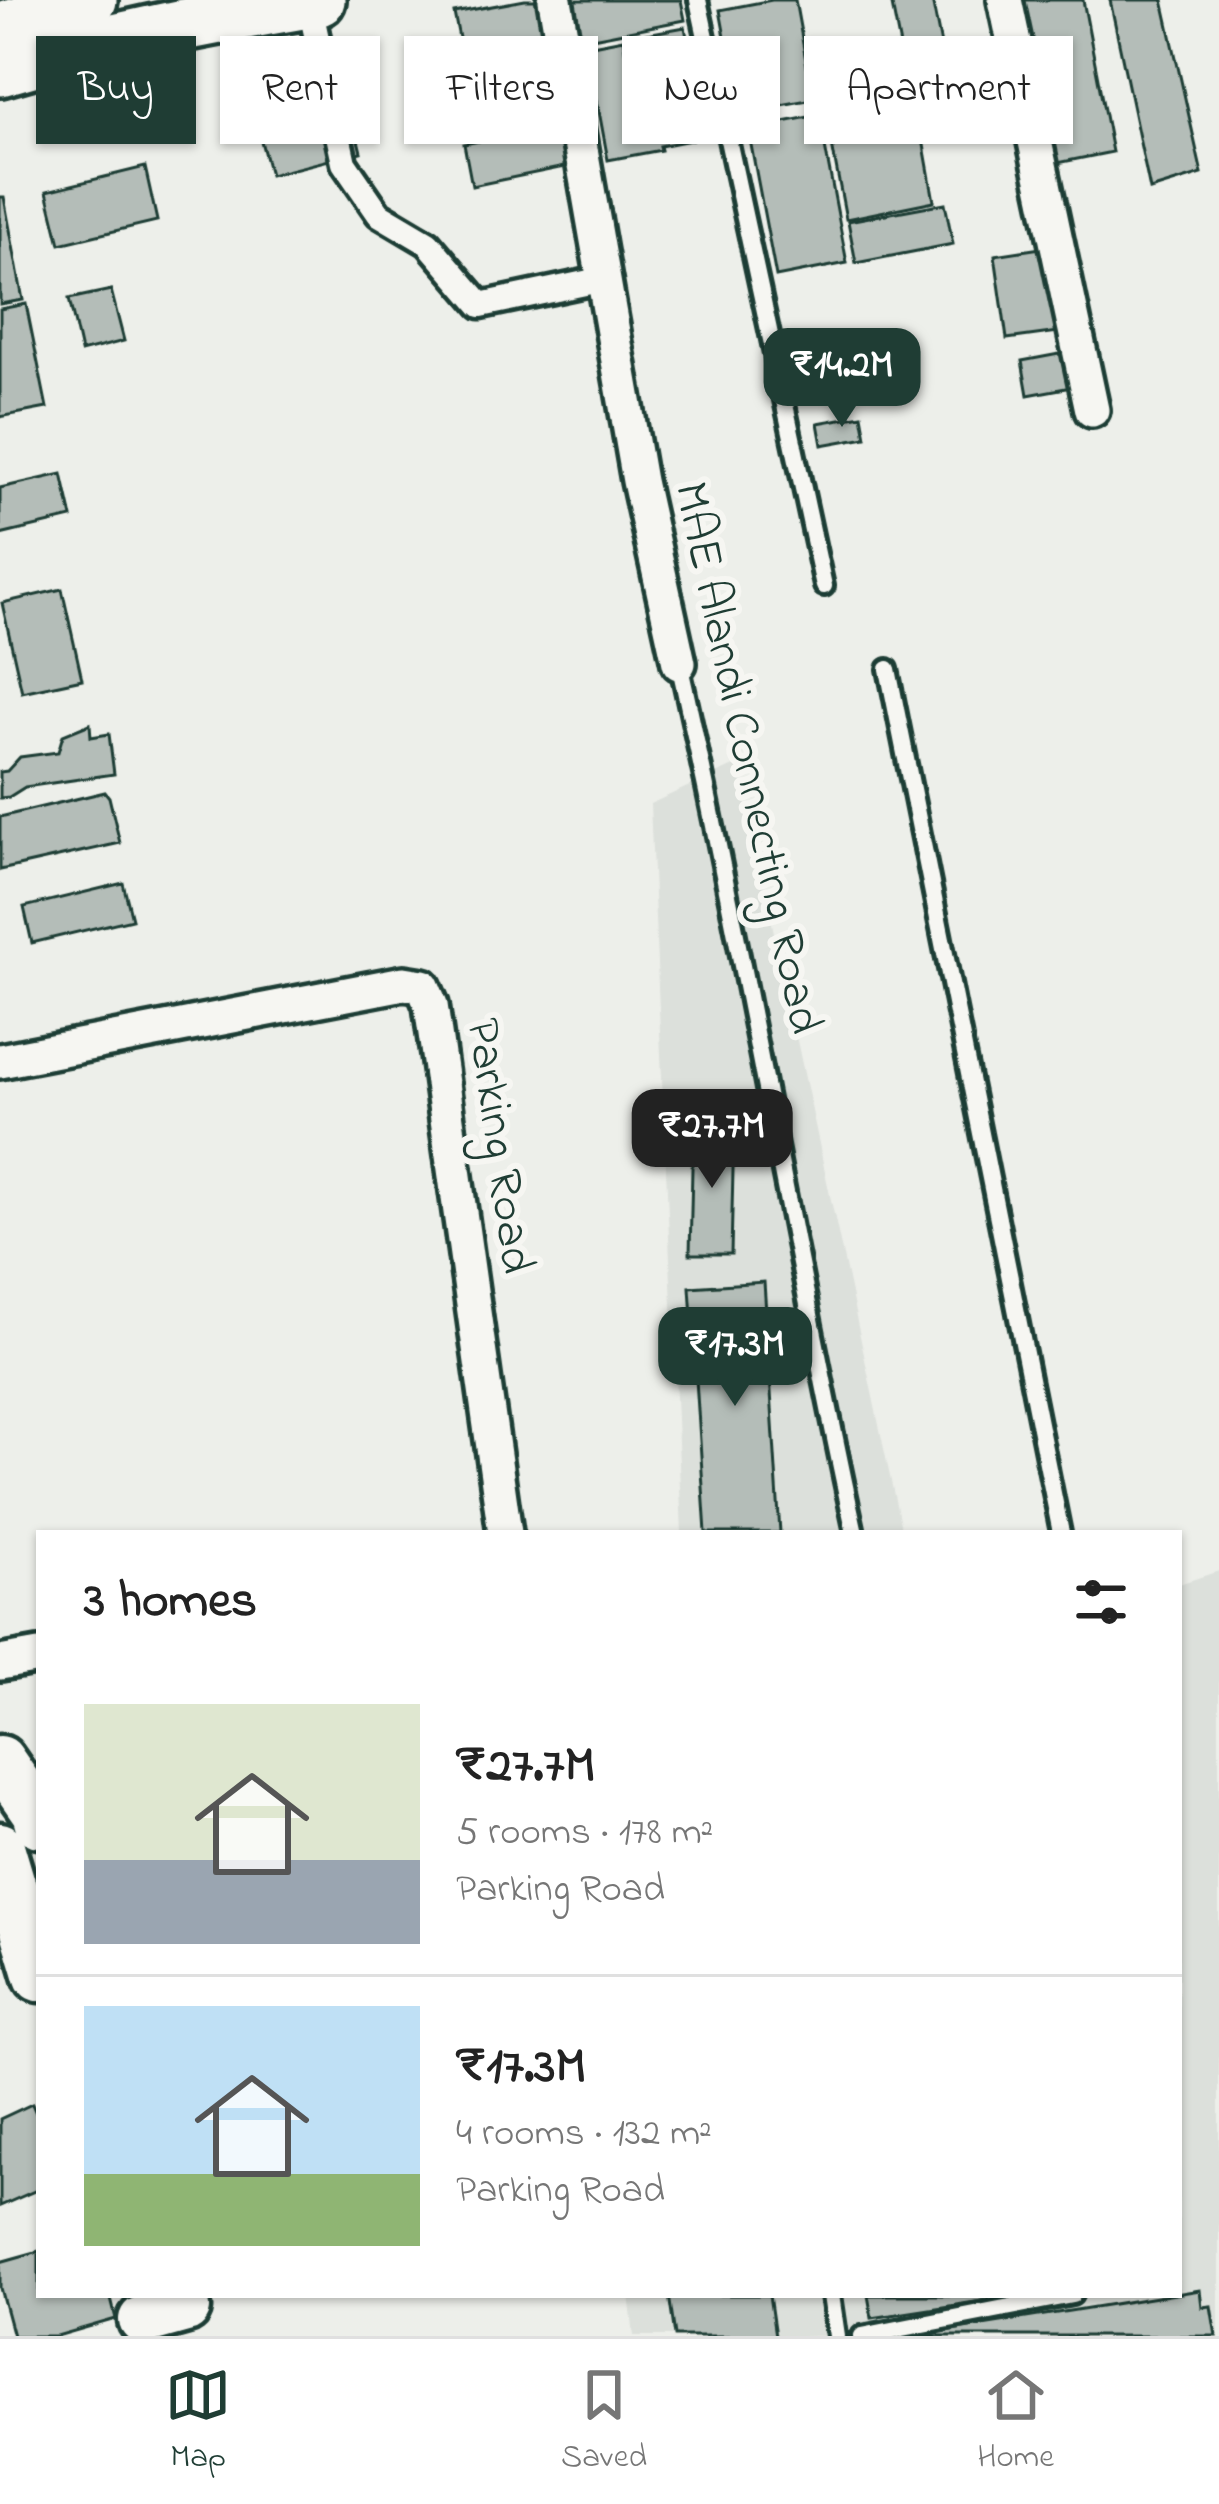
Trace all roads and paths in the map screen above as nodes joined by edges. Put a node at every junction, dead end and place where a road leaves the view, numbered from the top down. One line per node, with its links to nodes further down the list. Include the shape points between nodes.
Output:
1 (91, 0): 6 (main road)
2 (555, 0): 8 (street, MAE Alandi Connecting Road)
3 (698, 0): 10 (lane)
4 (1005, 0): 9 (street)
5 (314, 1): 7 (main road, via 153,29); 8 (street, via 344,163 379,214 428,243 481,305)
6 (0, 28)
7 (0, 70)
8 (604, 279): 11 (street, MAE Alandi Connecting Road)
9 (1092, 410)
10 (824, 586)
11 (679, 663): 15 (lane, MAE Alandi Connecting Road)
12 (888, 669): 16 (lane)
13 (0, 1061): 14 (street, Parking Road, via 404,983 423,986)
14 (505, 1530)
15 (854, 1530)
16 (1060, 1530)
17 (36, 1657): 18 (street)
18 (0, 1663)
19 (0, 1760): 20 (main road)
20 (36, 1812)
21 (0, 1847): 22 (main road)
22 (36, 1963)
23 (831, 2298): 25 (lane)
24 (1057, 2298): 26 (lane)
25 (837, 2336)
26 (862, 2336)

